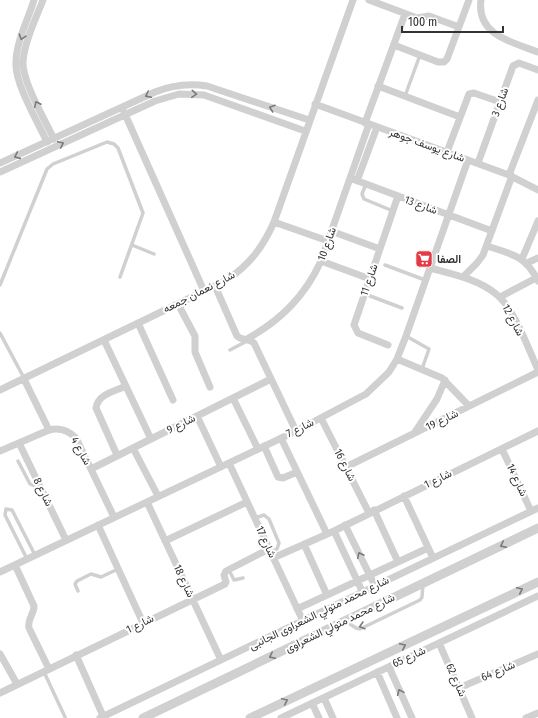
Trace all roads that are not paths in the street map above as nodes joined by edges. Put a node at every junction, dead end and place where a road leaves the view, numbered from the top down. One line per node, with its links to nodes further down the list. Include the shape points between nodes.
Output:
1 (34, 0): 25 (street, one-way to 25, via 17,54 16,66 20,83)
2 (43, 0): 24 (street, one-way to 2, via 23,69 24,56)
3 (353, 0): 17 (street, شارع نعمان جمعه)
4 (369, 0): 7 (street)
5 (469, 0): 8 (street)
6 (481, 0): 10 (street, via 482,17 491,32)
7 (405, 14): 8 (street, via 419,19 431,16); 9 (street, شارع 10)
8 (459, 27): 11 (street, via 444,62)
9 (394, 45): 11 (street); 13 (street, شارع 10)
10 (538, 52)
11 (420, 55): 14 (lane)
12 (538, 70): 16 (street, شارع 3, via 520,63 514,65)
13 (378, 86): 14 (street); 21 (street, شارع 10)
14 (405, 96): 19 (street)
15 (538, 100): 33 (street)
16 (500, 102): 19 (street, via 471,93); 31 (street, شارع 3)
17 (315, 104): 20 (street, شارع نعمان جمعه); 21 (street, شارع يوسف جوهر)
18 (124, 111): 20 (street, one-way to 18, via 196,84 165,88); 23 (street, one-way to 23, via 166,97 191,93 216,98); 24 (street); 28 (street, one-way to 18); 62 (street)
19 (460, 117): 27 (street)
20 (309, 120): 23 (street, شارع نعمان جمعه)
21 (367, 123): 22 (street, شارع يوسف جوهر); 34 (street, شارع 10)
22 (377, 127): 27 (street, شارع يوسف جوهر); 35 (street)
23 (305, 131): 42 (street, شارع نعمان جمعه)
24 (54, 139): 25 (street)
25 (47, 142): 26 (street)
26 (39, 146): 28 (street); 30 (street, one-way to 30)
27 (447, 152): 29 (street, شارع يوسف جوهر)
28 (42, 153): 32 (street)
29 (468, 160): 31 (street, شارع يوسف جوهر); 40 (street, شارع 7)
30 (0, 163)
31 (478, 163): 33 (street, شارع يوسف جوهر)
32 (0, 172)
33 (511, 176): 37 (street, شارع يوسف جوهر); 44 (street)
34 (350, 178): 35 (street, شارع 13); 43 (street, شارع 10)
35 (357, 181): 36 (street, شارع 13)
36 (366, 184): 38 (street, شارع 13); 39 (lane, via 362,194 364,200)
37 (538, 190)
38 (398, 196): 39 (street, شارع 11); 40 (street, شارع 13)
39 (393, 211): 48 (street, شارع 11)
40 (448, 215): 44 (street, شارع 13); 54 (street, شارع 7)
41 (538, 221): 52 (street)
42 (274, 222): 45 (street); 61 (street, شارع نعمان جمعه, via 255,256 242,269)
43 (332, 231): 45 (street, شارع 10); 48 (street)
44 (492, 231): 47 (street)
45 (328, 240): 51 (street, شارع 10)
46 (132, 246): 49 (lane); 55 (lane); 60 (lane, via 142,219 143,207 117,146 102,143 53,164 45,172)
47 (487, 246): 52 (street); 56 (street, via 477,263)
48 (380, 249): 57 (street, شارع 11)
49 (154, 254)
50 (538, 258): 52 (street)
51 (321, 261): 57 (street); 70 (street, شارع 10, via 311,282 293,305 271,325)
52 (525, 261): 58 (street)
53 (385, 265): 59 (lane)
54 (430, 268): 56 (street, شارع 12); 59 (street, شارع 7)
55 (120, 277)
56 (463, 277): 64 (street, شارع 12)
57 (370, 279): 63 (street, شارع 11)
58 (537, 279): 64 (street)
59 (426, 280): 69 (street, شارع 7)
60 (0, 285)
61 (215, 286): 62 (street, شارع نعمان جمعه); 70 (street, via 237,336)
62 (204, 291): 65 (street, شارع نعمان جمعه)
63 (365, 294): 66 (lane); 72 (street, شارع 11, via 354,328 358,333)
64 (500, 297): 76 (street, شارع 12, via 508,307)
65 (178, 304): 67 (street, شارع نعمان جمعه); 81 (street, via 195,336 195,352)
66 (402, 308)
67 (138, 323): 71 (street, شارع نعمان جمعه); 84 (street)
68 (0, 333): 77 (lane)
69 (406, 336): 74 (street, شارع 7); 75 (lane, via 429,349)
70 (249, 339): 73 (lane); 78 (street, via 254,343)
71 (104, 340): 77 (street, شارع نعمان جمعه); 80 (street)
72 (388, 345)
73 (230, 350)
74 (397, 359): 75 (street); 87 (street, شارع 7, via 384,378 366,394)
75 (422, 369): 79 (street)
76 (538, 371): 85 (street, شارع 19)
77 (24, 379): 82 (street, شارع نعمان جمعه); 88 (street)
78 (271, 379): 83 (street, شارع 9); 89 (street)
79 (445, 380): 85 (street); 91 (street, via 437,399)
80 (126, 386): 93 (street); 99 (street, via 103,396 96,408)
81 (210, 386)
82 (0, 390)
83 (233, 398): 86 (street, شارع 9); 96 (street)
84 (173, 400)
85 (469, 406): 91 (street, شارع 19)
86 (197, 416): 93 (street, شارع 9); 102 (street)
87 (321, 418): 89 (street, شارع 7); 103 (street, شارع 16)
88 (49, 430): 94 (street, شارع 4); 104 (street, شارع 4, via 56,428 71,433)
89 (296, 431): 92 (street, شارع 7)
90 (538, 431): 97 (street, شارع 1)
91 (415, 433): 103 (street, شارع 19)
92 (281, 438): 96 (street, شارع 7); 105 (street)
93 (151, 439): 95 (street, شارع 9)
94 (19, 443): 98 (street, شارع 4); 106 (street, شارع 8)
95 (134, 448): 99 (street, شارع 9); 107 (street)
96 (261, 448): 101 (street, شارع 7); 105 (street, via 278,477 283,478)
97 (502, 448): 108 (street, شارع 1); 112 (street, شارع 14)
98 (0, 451)
99 (117, 456): 104 (street, شارع 9)
100 (18, 461): 106 (lane, via 30,484)
101 (229, 463): 102 (street, شارع 7); 110 (street, شارع 17)
102 (221, 467): 107 (street, شارع 7)
103 (346, 467): 113 (street, شارع 16)
104 (91, 468): 114 (street, شارع 4)
105 (297, 472): 119 (street)
106 (41, 489): 120 (street, شارع 8)
107 (158, 496): 109 (street, شارع 7)
108 (404, 496): 113 (street, شارع 1); 123 (street)
109 (147, 502): 114 (street, شارع 7); 121 (street, شارع 18)
110 (247, 502): 115 (street, شارع 17); 121 (street)
111 (3, 510): 125 (lane, via 12,510); 127 (lane)
112 (535, 510): 126 (street, شارع محمد متولي الشعراوى الجانبى)
113 (372, 511): 117 (street, شارع 1); 128 (street, شارع 16)
114 (114, 517): 116 (street, شارع 7)
115 (254, 518): 124 (street, شارع 17); 124 (lane, via 266,516 274,530 279,546)
116 (98, 525): 120 (street, شارع 7); 130 (street)
117 (345, 525): 119 (street, شارع 1); 133 (street, one-way to 117)
118 (538, 528): 137 (street, شارع محمد متولي الشعراوى, one-way to 137)
119 (330, 532): 122 (street, شارع 1); 135 (street)
120 (66, 540): 125 (street, شارع 7)
121 (165, 541): 143 (street, شارع 18)
122 (304, 544): 124 (street, شارع 1); 141 (street)
123 (428, 548): 126 (street); 128 (street)
124 (271, 553): 131 (street, شارع 1); 144 (street, شارع 17)
125 (35, 555): 127 (street, شارع 7)
126 (433, 558): 138 (street, شارع محمد متولي الشعراوى الجانبى)
127 (27, 559): 129 (street, شارع 7)
128 (398, 562): 133 (street)
129 (15, 565): 132 (street, شارع 7); 154 (street, via 34,606 28,622 29,628)
130 (118, 569): 139 (lane, via 101,577 92,574 77,581 75,584); 147 (street)
131 (229, 570): 134 (lane, via 234,580); 143 (street, شارع 1, via 224,574 224,584)
132 (0, 572)
133 (370, 575): 135 (street); 138 (street)
134 (243, 578)
135 (358, 581): 140 (street); 141 (street)
136 (538, 582): 165 (street, one-way to 136)
137 (422, 583): 145 (street, شارع محمد متولي الشعراوى); 145 (lane, one-way to 145, via 420,600 360,628)
138 (375, 586): 140 (street, شارع محمد متولي الشعراوى الجانبى)
139 (78, 591)
140 (362, 591): 146 (street, شارع محمد متولي الشعراوى الجانبى)
141 (327, 596): 144 (street)
142 (538, 596): 148 (street, شارع 65)
143 (193, 599): 147 (street, شارع 1); 152 (street, شارع 18)
144 (297, 609): 146 (street, شارع 17)
145 (346, 620): 164 (street, شارع محمد متولي الشعراوى, one-way to 164)
146 (303, 621): 152 (street, شارع محمد متولي الشعراوى الجانبى)
147 (143, 623): 151 (street, شارع 1)
148 (439, 643): 153 (street, شارع 65); 157 (street, شارع 62)
149 (0, 654): 156 (street)
150 (538, 654): 157 (street, شارع 64)
151 (76, 655): 154 (street, شارع 1); 163 (street)
152 (221, 660): 163 (street, شارع محمد متولي الشعراوى الجانبى)
153 (389, 667): 155 (street, شارع 65); 170 (street, one-way to 153)
154 (46, 670): 156 (street, شارع 1); 162 (lane)
155 (377, 672): 159 (street, شارع 65); 169 (street)
156 (17, 684): 158 (street, شارع 1)
157 (459, 688): 171 (street, شارع 62)
158 (0, 693)
159 (324, 698): 160 (street, شارع 65); 168 (street)
160 (312, 703): 166 (street, شارع 65); 167 (street)
161 (537, 715): 172 (street)
162 (65, 717)
163 (102, 718)
164 (143, 718)
165 (250, 718)
166 (281, 718)
167 (319, 718)
168 (333, 718)
169 (397, 718)
170 (412, 718)
171 (472, 718)
172 (526, 718)

